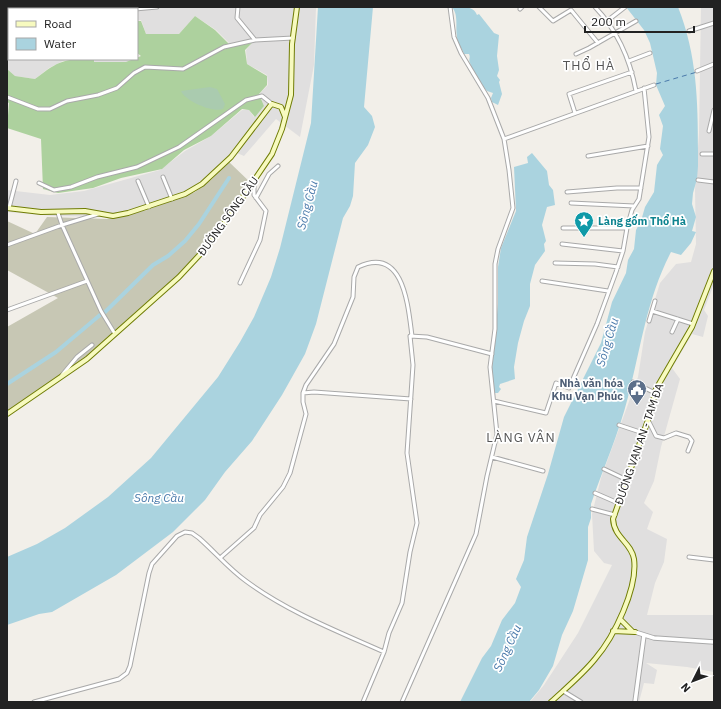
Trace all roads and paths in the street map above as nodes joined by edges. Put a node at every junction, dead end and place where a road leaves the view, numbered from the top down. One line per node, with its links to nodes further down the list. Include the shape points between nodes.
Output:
1 (158, 7): 8 (street)
2 (238, 7): 15 (street, via 237,18)
3 (297, 7): 14 (main road, ĐƯỜNG SÔNG CẦU)
4 (450, 7): 32 (street, via 454,37 488,98)
5 (539, 7): 16 (street, via 553,21 572,10)
6 (594, 7): 9 (street)
7 (625, 7): 9 (street)
8 (138, 9)
9 (607, 21): 13 (street)
10 (636, 21): 13 (street)
11 (714, 23): 12 (street)
12 (689, 31)
13 (616, 33): 16 (street); 19 (street)
14 (293, 38): 15 (street); 30 (main road, ĐƯỜNG SÔNG CẦU, via 291,96)
15 (255, 40): 26 (street, via 220,49 183,69 145,67 117,88 67,101 50,109 38,109)
16 (598, 43): 18 (street)
17 (650, 53): 19 (street)
18 (576, 54)
19 (628, 61): 21 (street)
20 (714, 64): 22 (street)
21 (632, 72): 25 (street); 29 (street, via 569,94)
22 (697, 72)
23 (654, 85): 24 (street)
24 (644, 88): 25 (street); 33 (street)
25 (636, 91): 29 (street)
26 (7, 97)
27 (272, 104): 30 (main road, via 281,108); 43 (street, via 262,96 246,100 179,147 137,167 54,190); 48 (main road, via 231,157 213,175 202,184)
28 (714, 110): 31 (street)
29 (575, 113): 32 (street)
30 (285, 118): 39 (main road, ĐƯỜNG SÔNG CẦU, via 272,154)
31 (709, 131)
32 (504, 139): 78 (street, via 513,208 495,264)
33 (648, 146): 36 (street); 45 (street)
34 (702, 154): 35 (street)
35 (714, 154)
36 (588, 156)
37 (278, 166): 47 (street, via 269,174)
38 (163, 177): 48 (street)
39 (254, 180): 47 (street); 75 (main road, ĐƯỜNG SÔNG CẦU, via 206,248 179,277)
40 (698, 180): 44 (street)
41 (16, 181): 52 (street)
42 (138, 181): 51 (street)
43 (39, 182)
44 (714, 182)
45 (641, 188): 46 (street); 50 (street, via 639,199)
46 (567, 192)
47 (256, 198): 66 (street, via 266,211 263,228 257,248)
48 (172, 199): 51 (main road)
49 (571, 204): 50 (street)
50 (634, 206): 57 (street)
51 (149, 207): 54 (main road, via 113,216)
52 (8, 208): 53 (main road)
53 (58, 213): 54 (main road, via 85,211); 55 (street)
54 (98, 214): 55 (street)
55 (62, 226): 59 (street); 64 (street)
56 (563, 228): 57 (street)
57 (627, 228): 60 (street)
58 (562, 244): 60 (street)
59 (7, 245)
60 (623, 251): 62 (street)
61 (556, 262): 62 (street)
62 (618, 267): 67 (street)
63 (714, 271): 73 (main road, ĐƯỜNG VẠN AN - TAM ĐA)
64 (87, 281): 69 (street); 75 (street)
65 (542, 282): 67 (street)
66 (240, 283)
67 (608, 291): 84 (street, via 597,324 569,388 556,383 546,414)
68 (655, 301): 70 (street)
69 (7, 310)
70 (652, 311): 71 (street); 72 (street)
71 (678, 319): 73 (street); 74 (street)
72 (649, 321)
73 (693, 324): 82 (main road, ĐƯỜNG VẠN AN - TAM ĐA)
74 (672, 332)
75 (115, 334): 79 (main road, ĐƯỜNG SÔNG CẦU)
76 (412, 336): 78 (street, via 427,337); 81 (street, via 403,287 393,269 377,262 358,267 354,277 353,297 334,344); 83 (street)
77 (92, 345): 79 (street, via 77,357)
78 (492, 354): 84 (street, via 490,367)
79 (59, 380): 85 (main road, ĐƯỜNG SÔNG CẦU)
80 (633, 382): 82 (street)
81 (303, 393): 83 (street); 99 (street, via 306,414 290,473 283,487 260,515 254,528)
82 (655, 393): 86 (main road, ĐƯỜNG VẠN AN - TAM ĐA)
83 (411, 399): 106 (street, via 407,453 417,523 402,603)
84 (494, 401): 90 (street, via 498,434)
85 (7, 414)
86 (648, 420): 88 (main road, ĐƯỜNG VẠN AN - TAM ĐA); 89 (street, via 656,436 664,438 676,433 689,437 692,441)
87 (619, 425): 88 (street)
88 (643, 433): 93 (main road, ĐƯỜNG VẠN AN - TAM ĐA)
89 (688, 451)
90 (492, 457): 92 (street); 110 (street, via 476,534)
91 (604, 469): 93 (street)
92 (543, 471)
93 (627, 480): 95 (main road, ĐƯỜNG VẠN AN - TAM ĐA)
94 (596, 493): 95 (street)
95 (618, 504): 97 (main road, ĐƯỜNG VẠN AN - TAM ĐA)
96 (592, 509): 97 (street)
97 (615, 514): 101 (main road, ĐƯỜNG VẠN AN - TAM ĐA, via 614,525 617,533 632,552 635,566 633,588)
98 (689, 557): 100 (street)
99 (220, 558): 106 (street, via 246,581 272,598 318,623); 108 (street, via 192,533 185,532 178,536 150,569 127,673 119,679)
100 (714, 560)
101 (620, 619): 102 (main road); 103 (main road)
102 (613, 631): 103 (main road); 107 (main road, via 594,661)
103 (635, 632): 104 (street)
104 (644, 635): 105 (street); 113 (street)
105 (714, 642)
106 (384, 652): 109 (street)
107 (563, 691): 111 (main road); 112 (street)
108 (34, 702)
109 (363, 702)
110 (402, 702)
111 (551, 702)
112 (581, 702)
113 (635, 702)

